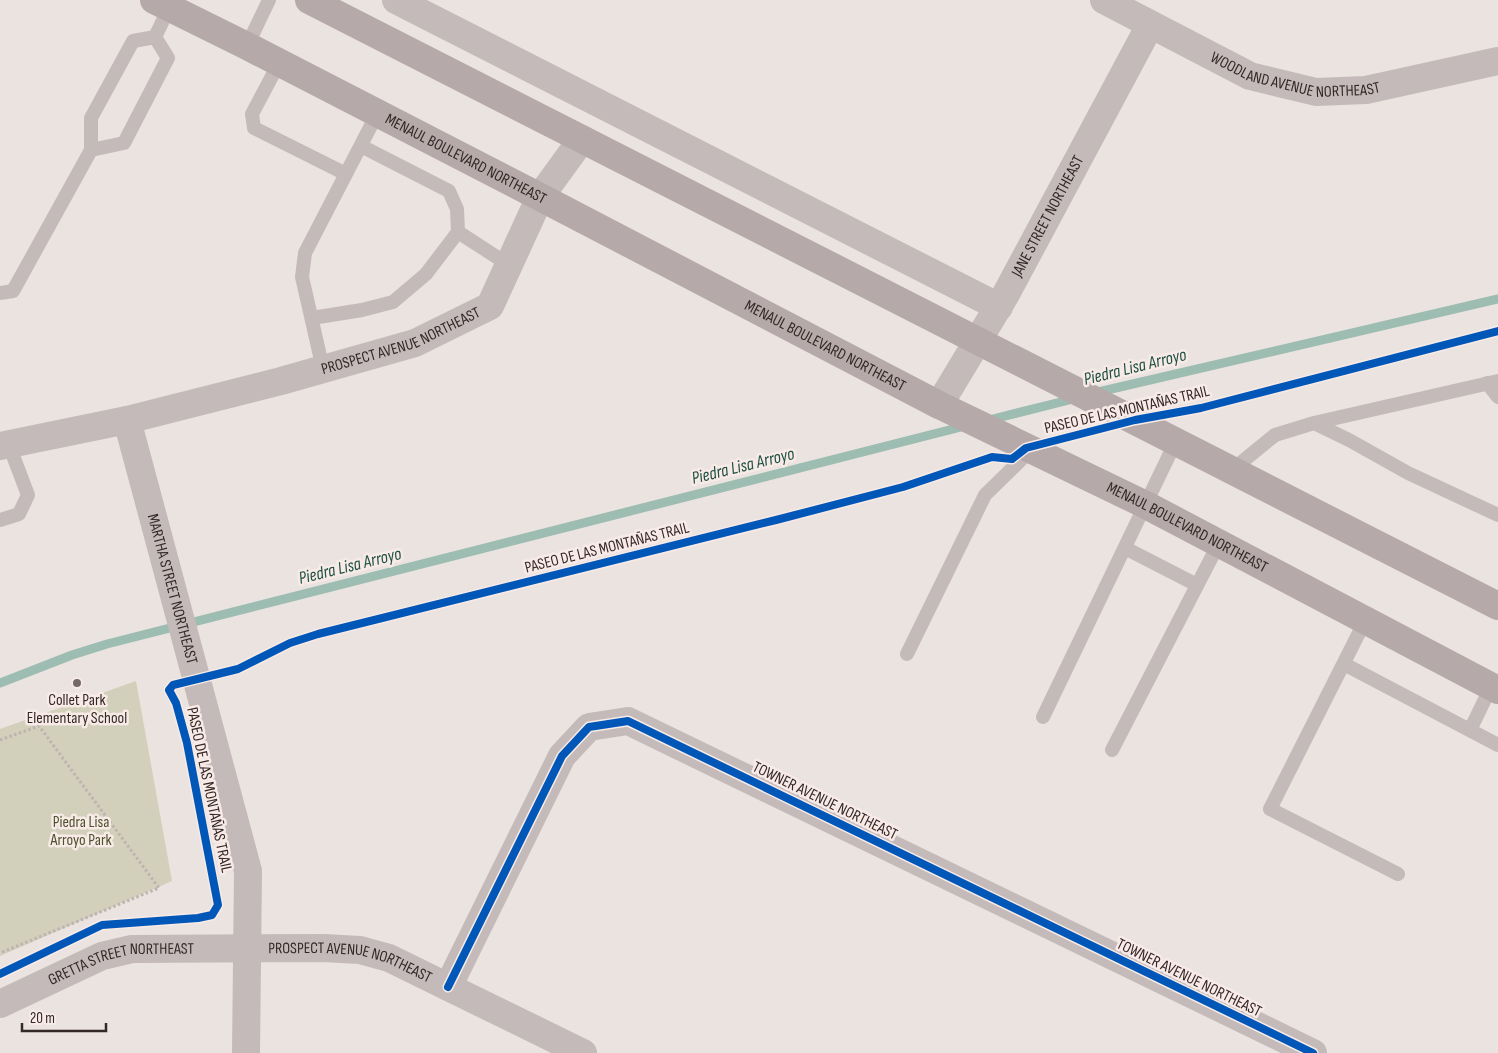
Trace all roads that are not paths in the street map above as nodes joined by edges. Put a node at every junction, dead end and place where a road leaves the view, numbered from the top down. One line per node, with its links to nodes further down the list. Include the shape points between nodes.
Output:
1 (269, 0): 8 (lane)
2 (309, 0): 12 (main road)
3 (396, 0): 20 (street)
4 (1104, 0): 6 (street, WOODLAND AVENUE NORTHEAST)
5 (161, 4): 7 (lane); 8 (main road, MENAUL BOULEVARD NORTHEAST)
6 (1150, 24): 9 (street, WOODLAND AVENUE NORTHEAST, via 1250,76 1316,92 1366,90); 20 (street, JANE STREET NORTHEAST)
7 (154, 37): 14 (lane, via 133,40 91,118); 14 (lane, via 168,58 124,142)
8 (247, 46): 10 (main road, MENAUL BOULEVARD NORTHEAST)
9 (1498, 61)
10 (278, 63): 11 (main road, MENAUL BOULEVARD NORTHEAST); 15 (lane, via 252,114 254,128)
11 (377, 114): 13 (lane); 16 (main road, MENAUL BOULEVARD NORTHEAST)
12 (582, 139): 16 (street, PROSPECT AVENUE NORTHEAST); 22 (main road)
13 (361, 146): 15 (lane); 17 (lane, via 448,191 457,209)
14 (91, 150): 19 (lane, via 13,291)
15 (346, 174): 21 (lane, via 305,253 302,277)
16 (540, 197): 18 (street, PROSPECT AVENUE NORTHEAST); 26 (main road, MENAUL BOULEVARD NORTHEAST)
17 (458, 232): 18 (lane); 21 (lane, via 426,274 393,302)
18 (509, 265): 23 (street, PROSPECT AVENUE NORTHEAST, via 490,306 415,343)
19 (0, 293)
20 (999, 306): 22 (street, JANE STREET NORTHEAST)
21 (312, 318): 23 (lane)
22 (977, 342): 26 (street, JANE STREET NORTHEAST); 29 (main road)
23 (323, 369): 27 (street, PROSPECT AVENUE NORTHEAST)
24 (1492, 382): 25 (lane); 28 (lane)
25 (1498, 397)
26 (939, 405): 31 (main road, MENAUL BOULEVARD NORTHEAST)
27 (127, 420): 30 (street, PROSPECT AVENUE NORTHEAST); 49 (street, MARTHA STREET NORTHEAST, via 248,871)
28 (1314, 423): 32 (lane, via 1275,435); 34 (lane, via 1408,474)
29 (1176, 442): 32 (main road); 33 (lane)
30 (5, 446): 35 (lane, via 28,494 20,514)
31 (1025, 447): 33 (main road, MENAUL BOULEVARD NORTHEAST); 41 (lane, via 985,495)
32 (1232, 470): 39 (main road)
33 (1146, 505): 36 (main road, MENAUL BOULEVARD NORTHEAST); 37 (lane)
34 (1498, 516)
35 (0, 520)
36 (1219, 543): 38 (lane); 40 (main road, MENAUL BOULEVARD NORTHEAST)
37 (1126, 548): 38 (lane); 44 (lane)
38 (1197, 585): 47 (lane)
39 (1498, 606)
40 (1365, 621): 42 (lane); 43 (main road, MENAUL BOULEVARD NORTHEAST)
41 (907, 654)
42 (1344, 664): 45 (lane); 48 (lane, via 1270,809)
43 (1494, 689): 45 (lane)
44 (1043, 717)
45 (1470, 730): 46 (lane)
46 (1498, 745)
47 (1112, 750)
48 (1398, 874)
49 (248, 950): 50 (street, PROSPECT AVENUE NORTHEAST, via 360,950 389,958); 51 (street, GRETTA STREET NORTHEAST, via 132,949 117,952); 52 (street, MARTHA STREET NORTHEAST)
50 (448, 987): 53 (street, PROSPECT AVENUE NORTHEAST); 54 (street, TOWNER AVENUE NORTHEAST, via 562,756 590,727 628,721)
51 (0, 1004)
52 (246, 1053)
53 (583, 1053)
54 (1313, 1053)

